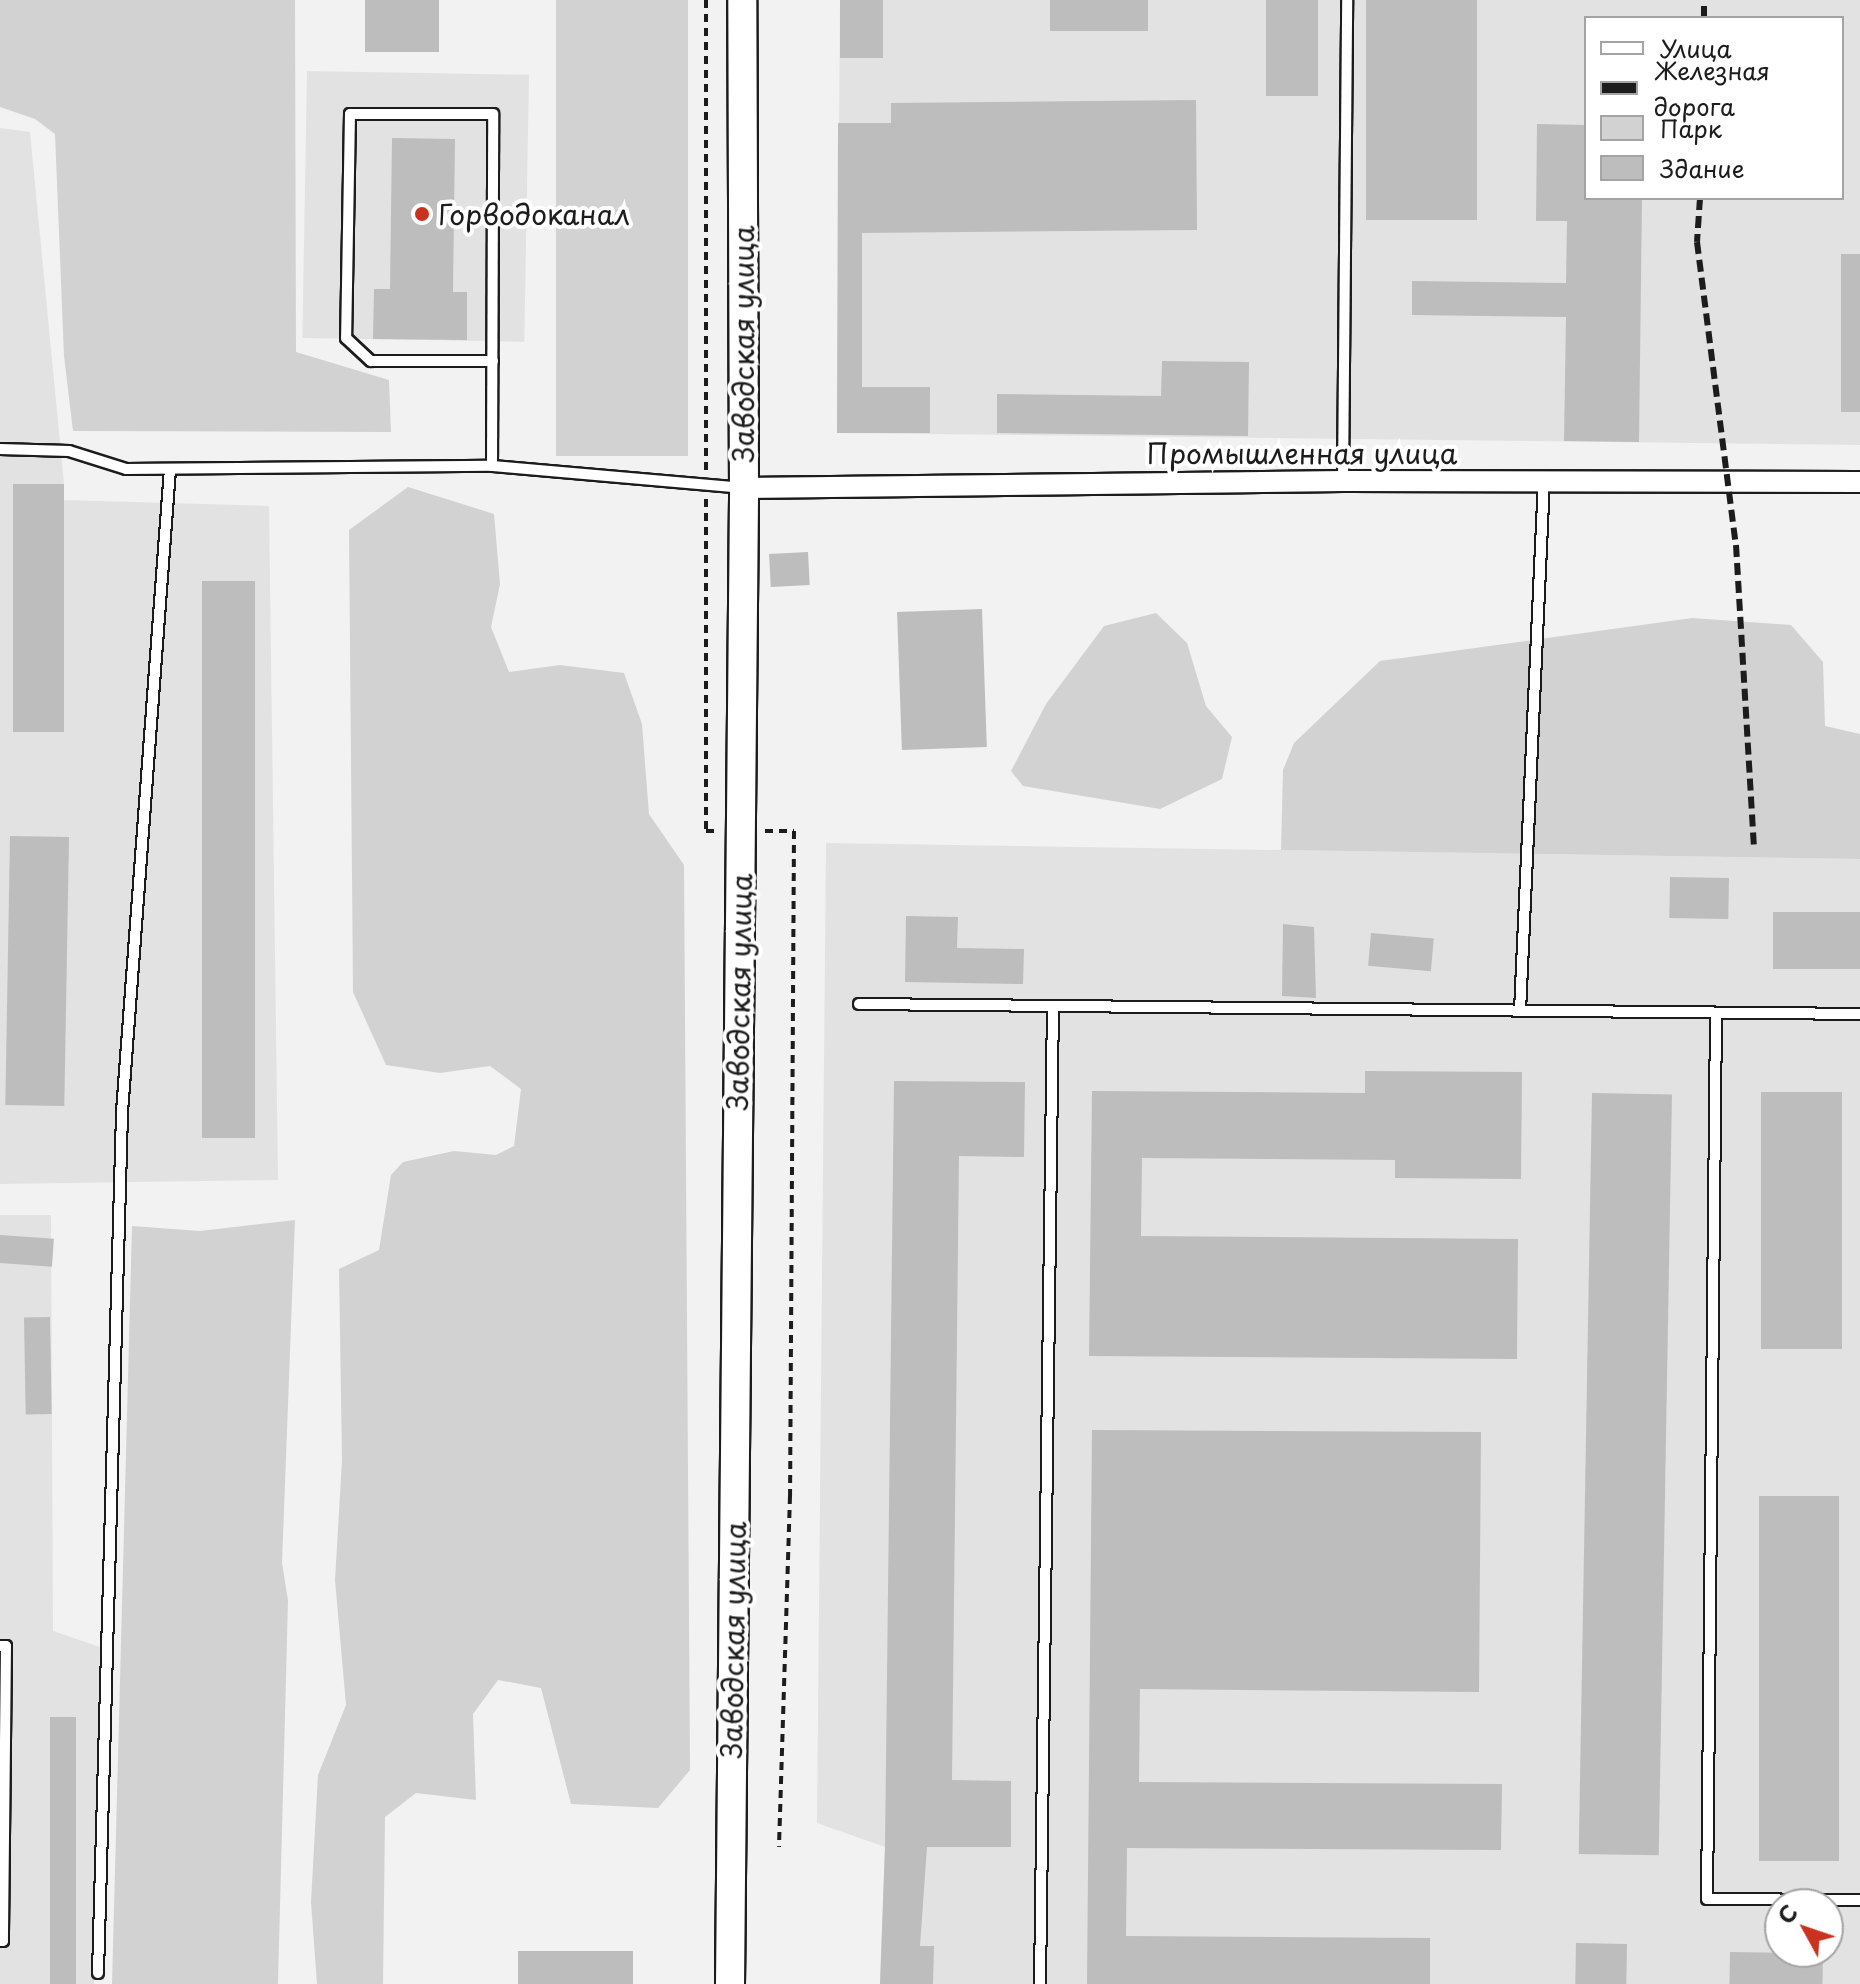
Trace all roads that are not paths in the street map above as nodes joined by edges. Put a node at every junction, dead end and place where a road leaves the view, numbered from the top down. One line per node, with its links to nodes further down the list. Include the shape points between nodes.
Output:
1 (742, 0): 10 (main road, Заводская улица)
2 (1347, 0): 7 (lane)
3 (493, 361): 3 (lane, via 493,114 350,114 346,338 371,361); 5 (lane)
4 (0, 449): 6 (lane, via 69,451 126,469)
5 (492, 466): 6 (lane); 10 (lane)
6 (170, 469): 19 (lane, via 122,1112)
7 (1343, 481): 8 (street, Промышленная улица); 10 (street, Промышленная улица)
8 (1544, 481): 9 (street, Промышленная улица); 13 (lane)
9 (1860, 482)
10 (744, 488): 20 (main road, Заводская улица)
11 (859, 1004): 12 (lane)
12 (1053, 1007): 13 (lane); 21 (lane)
13 (1520, 1011): 14 (lane)
14 (1716, 1013): 15 (lane); 17 (lane, via 1707,1899)
15 (1860, 1014)
16 (0, 1646): 18 (lane, via 6,1646)
17 (1860, 1900)
18 (0, 1941)
19 (98, 1973)
20 (730, 1984)
21 (1040, 1984)

